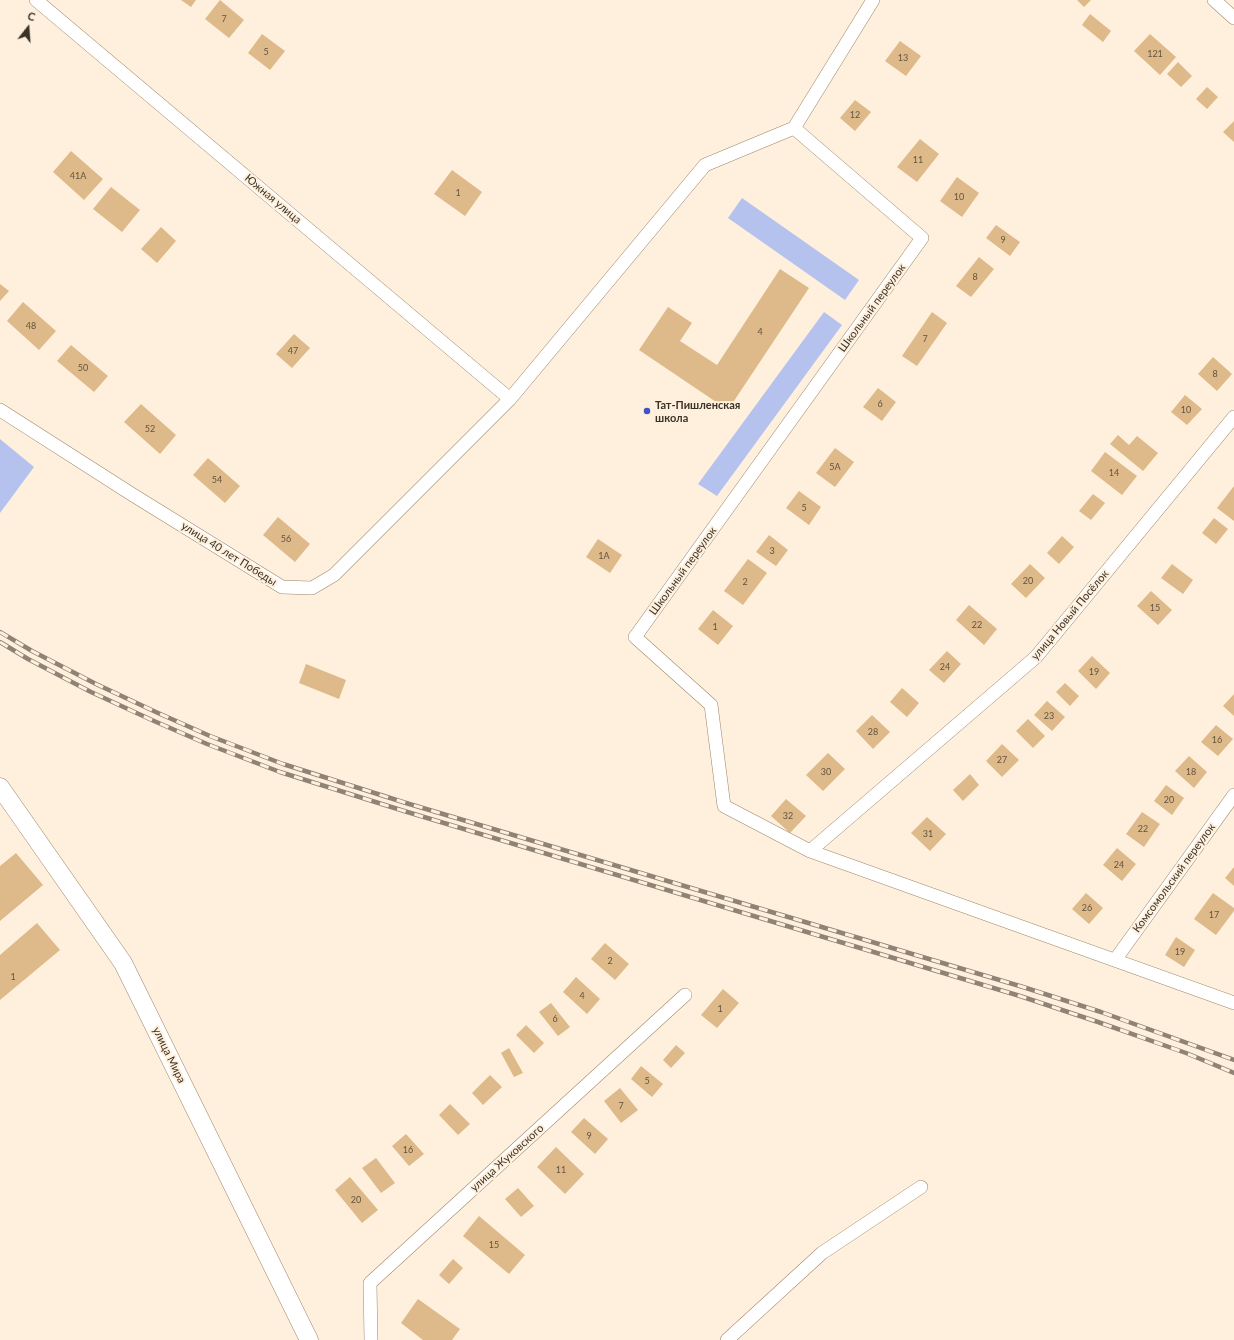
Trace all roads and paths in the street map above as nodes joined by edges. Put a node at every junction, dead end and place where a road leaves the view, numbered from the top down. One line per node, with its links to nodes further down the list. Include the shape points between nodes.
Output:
1 (36, 0): 6 (street, Южная улица)
2 (873, 0): 5 (street)
3 (1214, 0): 4 (street)
4 (1234, 18)
5 (794, 128): 6 (street, улица 40 лет Победы, via 705,165); 11 (street, Школьный переулок, via 922,238 636,637 711,705 724,806)
6 (510, 398): 7 (street, улица 40 лет Победы, via 334,575 312,588 282,587)
7 (0, 410)
8 (1234, 417): 11 (street, улица Новый Посёлок, via 1036,657)
9 (0, 787): 16 (street, улица Мира, via 123,963)
10 (1234, 795): 12 (street, Комсомольский переулок)
11 (810, 851): 12 (street)
12 (1115, 960): 14 (street)
13 (685, 995): 17 (street, улица Жуковского, via 370,1283)
14 (1234, 1003)
15 (921, 1187): 18 (street, via 822,1253)
16 (309, 1340)
17 (371, 1340)
18 (727, 1340)

